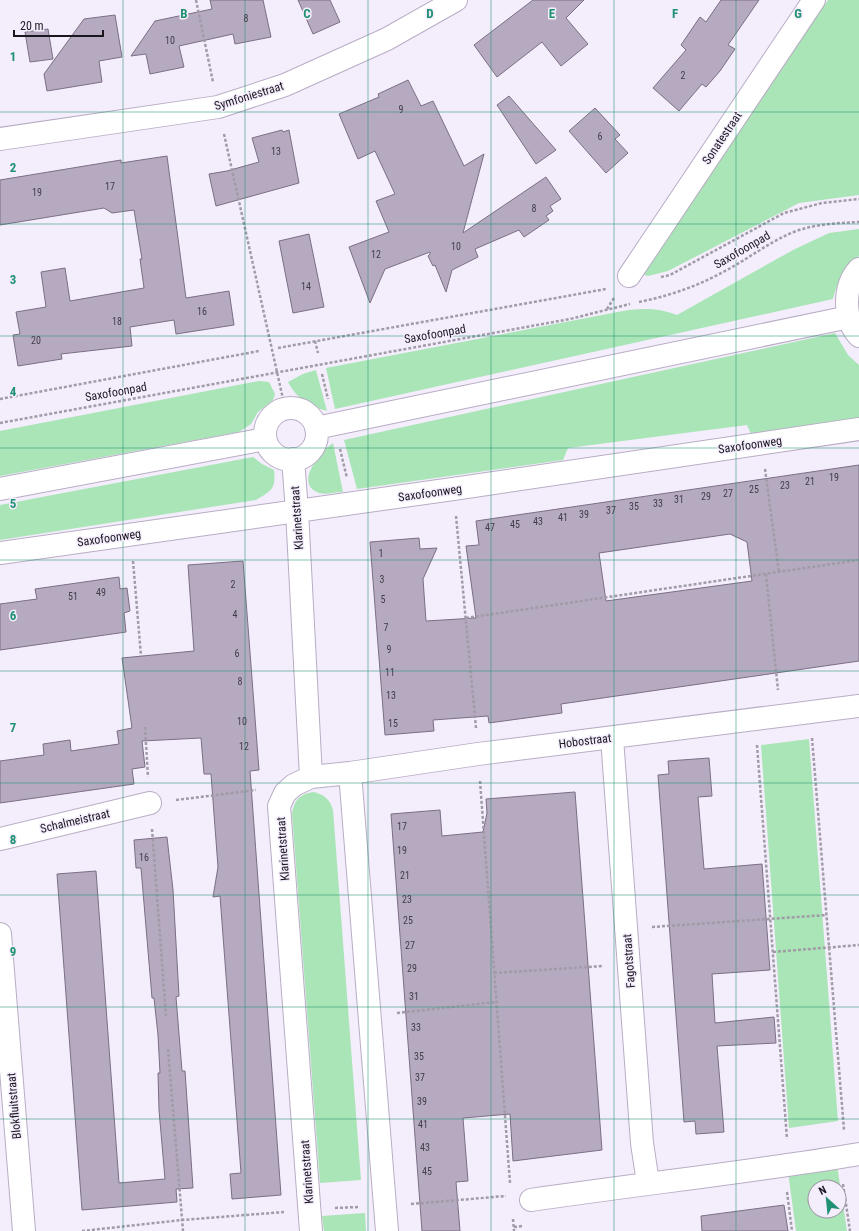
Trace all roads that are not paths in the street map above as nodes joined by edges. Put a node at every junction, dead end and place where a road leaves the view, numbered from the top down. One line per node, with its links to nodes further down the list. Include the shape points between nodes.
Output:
1 (456, 0): 3 (street, Symfoniestraat, via 387,39 285,85 218,107)
2 (814, 0): 5 (street, Sonatestraat)
3 (0, 139)
4 (859, 269): 6 (street, via 849,287)
5 (629, 276)
6 (849, 317): 7 (street); 8 (street)
7 (859, 336)
8 (316, 428): 10 (street, via 313,420 301,410 285,408 269,420 266,426); 11 (street, via 317,436 312,449)
9 (859, 429): 13 (street, Saxofoonweg)
10 (266, 439): 11 (street, via 272,452); 12 (street)
11 (293, 459): 13 (street, Klarinetstraat)
12 (0, 489)
13 (297, 511): 14 (street, Saxofoonweg); 18 (street, Klarinetstraat)
14 (0, 553)
15 (859, 706): 16 (street, Hobostraat)
16 (612, 738): 17 (street, Hobostraat); 23 (street, Fagotstraat, via 642,1143)
17 (350, 773): 18 (street, Hobostraat); 27 (street)
18 (311, 777): 26 (street, Klarinetstraat, via 294,785 285,793 280,806)
19 (150, 803): 20 (street, Schalmeistraat)
20 (0, 839)
21 (0, 934): 25 (street, Blokfluitstraat)
22 (853, 1155): 23 (street, via 789,1166)
23 (648, 1183): 24 (street)
24 (531, 1200)
25 (24, 1231)
26 (311, 1231)
27 (387, 1231)

